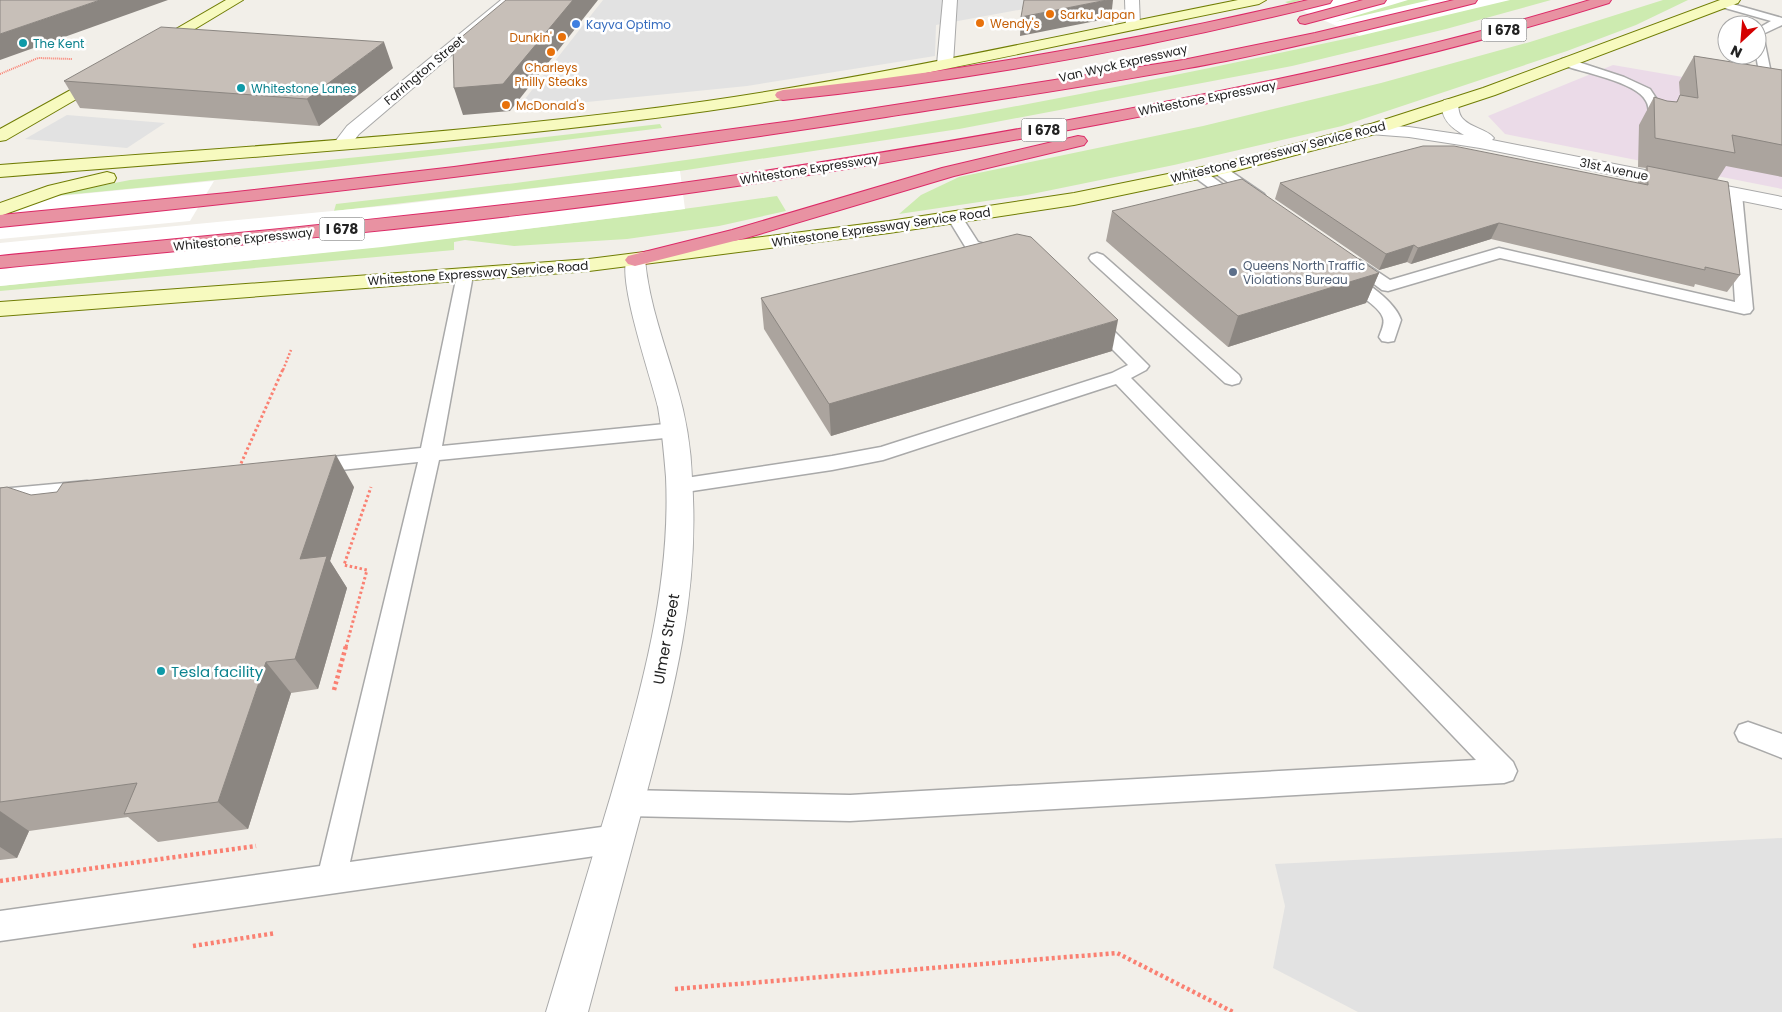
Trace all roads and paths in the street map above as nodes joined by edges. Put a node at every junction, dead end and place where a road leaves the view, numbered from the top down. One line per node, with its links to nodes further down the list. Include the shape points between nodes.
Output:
1 (236, 0): 15 (main road)
2 (508, 0): 29 (street, Farrington Street, via 353,130)
3 (950, 0): 19 (street)
4 (1132, 0): 13 (street)
5 (1259, 0): 13 (main road)
6 (1326, 0): 23 (highway, via 1017,65 912,82)
7 (1379, 0): 12 (highway)
8 (1470, 0): 25 (highway, via 1346,30 1157,69)
9 (1604, 0): 16 (highway, Whitestone Expressway / I 678)
10 (1727, 2): 11 (lane); 18 (main road, Whitestone Expressway Service Road)
11 (1782, 21): 22 (lane, via 1757,34)
12 (1289, 24)
13 (1133, 26): 19 (main road)
14 (1203, 45): 25 (highway, Van Wyck Expressway, via 1010,88)
15 (141, 56)
16 (1402, 57): 44 (highway, via 940,175 747,232); 45 (highway, Whitestone Expressway / I 678, via 1040,131 682,188 415,221)
17 (72, 59): 21 (path, via 38,58)
18 (1566, 62): 24 (main road, Whitestone Expressway Service Road); 26 (lane, via 1645,91 1657,111)
19 (945, 64): 23 (main road)
20 (117, 69): 28 (main road)
21 (0, 74)
22 (1767, 82)
23 (782, 95): 29 (main road, via 561,124)
24 (1450, 104): 27 (main road, Whitestone Expressway Service Road); 30 (street, 31st Avenue, via 1454,120 1470,131)
25 (864, 116): 40 (highway, via 568,158 201,202)
26 (1656, 124)
27 (1370, 130): 30 (street, 31st Avenue, via 1425,134); 31 (main road, Whitestone Expressway Service Road)
28 (0, 136)
29 (343, 143): 32 (main road); 37 (main road, via 278,160 90,181)
30 (1535, 153): 34 (street, 31st Avenue)
31 (1218, 169): 33 (main road, Whitestone Expressway Service Road); 36 (lane)
32 (0, 172)
33 (1198, 174): 38 (lane); 39 (main road, Whitestone Expressway Service Road)
34 (1735, 194): 35 (street, 31st Avenue); 41 (lane, via 1744,309 1499,253 1388,286)
35 (1782, 203)
36 (1269, 204)
37 (0, 210)
38 (1254, 214)
39 (955, 217): 42 (lane, via 972,245); 44 (main road, Whitestone Expressway Service Road)
40 (0, 221)
41 (1340, 253)
42 (1016, 258)
43 (1097, 258): 54 (lane)
44 (635, 260): 47 (main road, Whitestone Expressway Service Road); 48 (main road, via 580,252 546,253 348,265); 55 (street, Ulmer Street, via 638,291 665,382)
45 (0, 262)
46 (1334, 270): 51 (lane, via 1382,304 1392,318)
47 (465, 275): 49 (main road, Whitestone Expressway Service Road, via 196,292); 56 (lane)
48 (0, 296)
49 (0, 309)
50 (1083, 311): 53 (lane, via 1140,366)
51 (1388, 337)
52 (291, 350): 58 (path)
53 (1119, 377): 61 (lane, via 883,453); 66 (lane, via 1504,771 850,808)
54 (1232, 379)
55 (675, 430): 56 (lane); 61 (street, Ulmer Street)
56 (430, 454): 57 (lane); 69 (lane)
57 (293, 468)
58 (237, 473)
59 (371, 485): 63 (path, via 344,565 368,570)
60 (108, 486): 62 (lane)
61 (679, 486): 66 (street, Ulmer Street, via 678,550 669,639)
62 (0, 496)
63 (334, 690)
64 (1748, 733): 65 (lane)
65 (1782, 746)
66 (626, 803): 67 (street, Ulmer Street)
67 (616, 839): 69 (lane); 75 (street, Ulmer Street)
68 (256, 846): 70 (path)
69 (332, 879): 71 (lane)
70 (0, 881)
71 (0, 926)
72 (276, 933): 73 (path)
73 (193, 946)
74 (675, 989): 76 (path, via 1117,953)
75 (567, 1012)
76 (1233, 1012)

